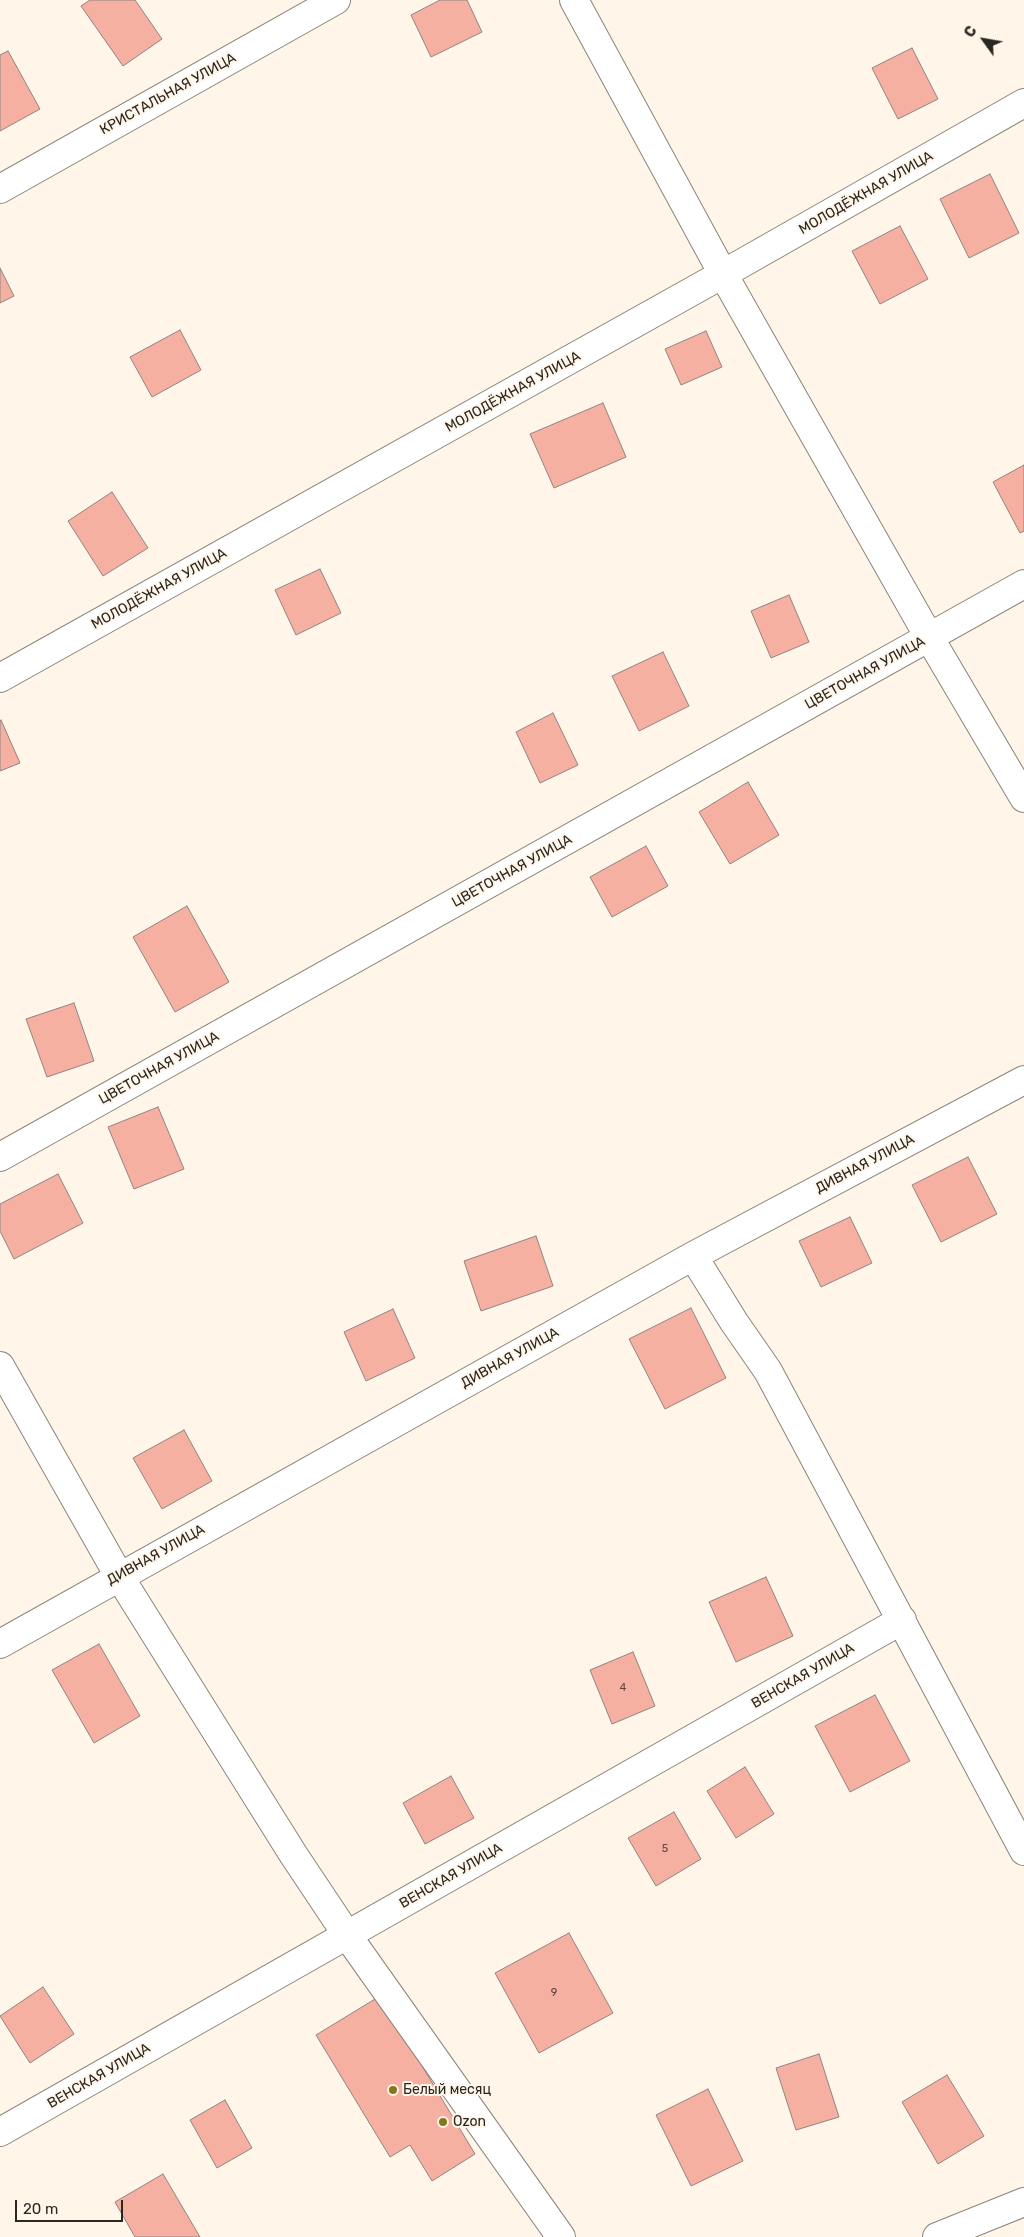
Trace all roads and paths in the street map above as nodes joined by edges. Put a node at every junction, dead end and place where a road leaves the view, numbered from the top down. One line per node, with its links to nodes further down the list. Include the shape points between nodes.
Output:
1 (336, 0): 4 (street, КРИСТАЛЬНАЯ УЛИЦА)
2 (574, 0): 5 (street)
3 (1024, 103): 5 (street, МОЛОДЁЖНАЯ УЛИЦА)
4 (0, 189)
5 (723, 274): 7 (street); 8 (street, МОЛОДЁЖНАЯ УЛИЦА)
6 (1024, 584): 7 (street, ЦВЕТОЧНАЯ УЛИЦА)
7 (929, 637): 9 (street); 11 (street, ЦВЕТОЧНАЯ УЛИЦА)
8 (0, 678)
9 (1024, 798)
10 (1024, 1080): 12 (street, ДИВНАЯ УЛИЦА)
11 (0, 1157)
12 (693, 1256): 14 (street, ДИВНАЯ УЛИЦА); 15 (street, via 768,1372)
13 (0, 1366): 14 (street)
14 (119, 1576): 16 (street, ДИВНАЯ УЛИЦА); 18 (street)
15 (902, 1620): 17 (street); 18 (street, ВЕНСКАЯ УЛИЦА)
16 (0, 1644)
17 (1024, 1851)
18 (347, 1935): 19 (street, ВЕНСКАЯ УЛИЦА); 21 (street)
19 (0, 2132)
20 (1024, 2202): 22 (street)
21 (561, 2237)
22 (937, 2237)

